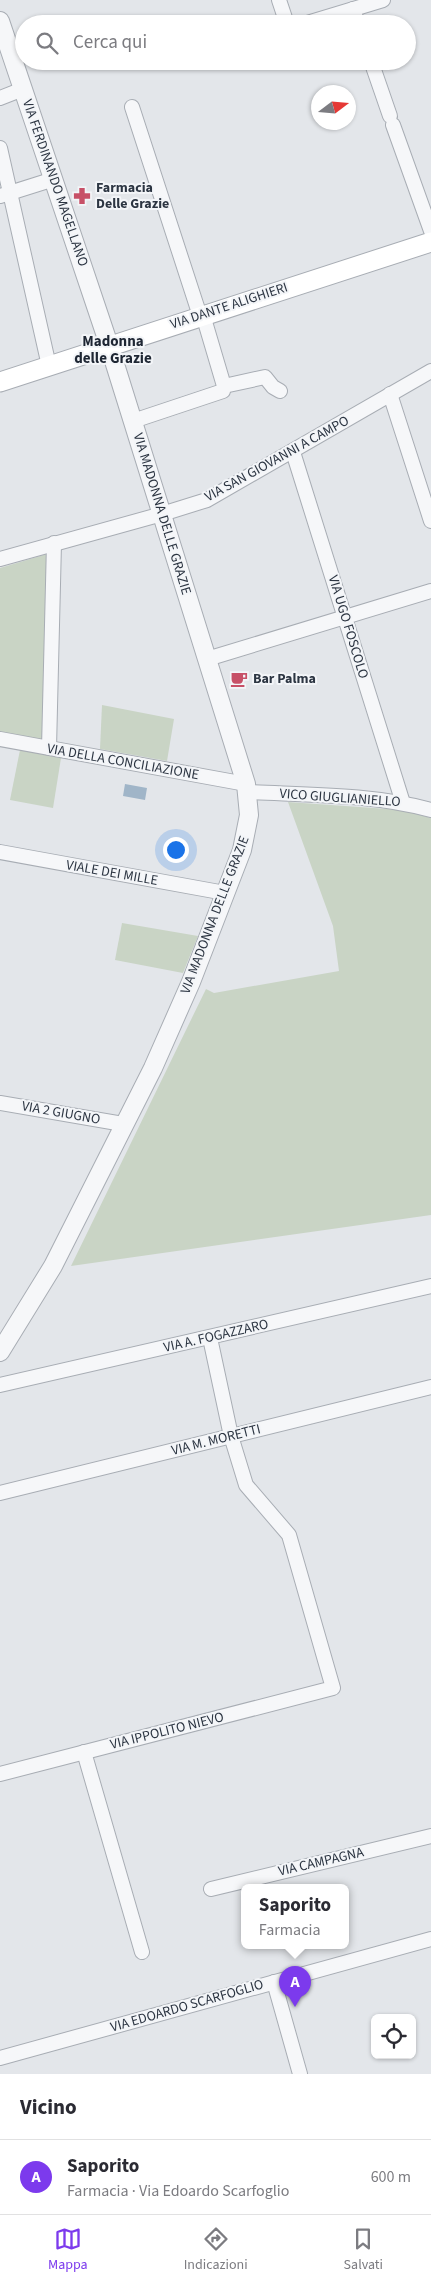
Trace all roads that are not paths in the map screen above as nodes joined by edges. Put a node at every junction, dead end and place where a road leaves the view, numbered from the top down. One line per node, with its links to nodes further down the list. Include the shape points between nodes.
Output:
1 (279, 0): 4 (street)
2 (383, 0): 3 (street)
3 (353, 9): 5 (street); 6 (street)
4 (284, 15)
5 (333, 15)
6 (355, 15)
7 (0, 21): 8 (street, VIA FERDINANDO MAGELLANO)
8 (15, 65)
9 (17, 70): 11 (street, VIA FERDINANDO MAGELLANO)
10 (374, 70): 17 (street)
11 (23, 89): 12 (street); 15 (street, VIA FERDINANDO MAGELLANO)
12 (0, 98)
13 (132, 107): 19 (street)
14 (0, 148): 16 (street)
15 (54, 180): 16 (street); 20 (street, VIA FERDINANDO MAGELLANO)
16 (5, 195): 21 (street)
17 (431, 231)
18 (431, 242): 19 (main road, VIA DANTE ALIGHIERI)
19 (202, 316): 20 (main road, VIA DANTE ALIGHIERI); 24 (street)
20 (109, 345): 21 (main road, VIA DANTE ALIGHIERI); 27 (street, VIA MADONNA DELLE GRAZIE)
21 (49, 366): 23 (main road, VIA DANTE ALIGHIERI)
22 (431, 371): 26 (street, VIA SAN GIOVANNI A CAMPO)
23 (0, 382)
24 (224, 386): 25 (street, VIA MADONNA DELLE GRAZIE, via 265,377); 27 (street, VIA MADONNA DELLE GRAZIE, via 220,394)
25 (280, 391)
26 (390, 394): 28 (street, VIA SAN GIOVANNI A CAMPO); 29 (street)
27 (133, 421): 30 (street, VIA MADONNA DELLE GRAZIE)
28 (293, 452): 30 (street, VIA SAN GIOVANNI A CAMPO, via 207,500); 35 (street, VIA UGO FOSCOLO)
29 (424, 478): 31 (street)
30 (162, 514): 32 (street, VIA SAN GIOVANNI A CAMPO); 36 (street, VIA MADONNA DELLE GRAZIE)
31 (431, 521)
32 (54, 543): 33 (street, VIA SAN GIOVANNI A CAMPO); 38 (street)
33 (0, 559)
34 (431, 591): 35 (street)
35 (345, 617): 36 (street); 40 (street, VIA UGO FOSCOLO)
36 (208, 659): 39 (street, VIA MADONNA DELLE GRAZIE)
37 (0, 739): 38 (street, VIA DELLA CONCILIAZIONE)
38 (49, 748): 39 (street, VIA DELLA CONCILIAZIONE)
39 (247, 788): 40 (street, VICO GIUGLIANIELLO); 43 (street, VIA MADONNA DELLE GRAZIE, via 249,815 246,832)
40 (403, 803): 41 (street, VICO GIUGLIANIELLO)
41 (431, 810)
42 (0, 852): 43 (street, VIALE DEI MILLE)
43 (225, 894): 45 (street, VIA MADONNA DELLE GRAZIE, via 153,1068)
44 (0, 1102): 45 (street, VIA 2 GIUGNO)
45 (123, 1124): 48 (street, VIA MADONNA DELLE GRAZIE, via 53,1266)
46 (431, 1286): 47 (street, VIA A. FOGAZZARO)
47 (210, 1338): 49 (street, VIA A. FOGAZZARO); 51 (street)
48 (0, 1352)
49 (0, 1385)
50 (431, 1387): 51 (street, VIA M. MORETTI)
51 (231, 1436): 52 (street, VIA M. MORETTI); 53 (street, VIA IPPOLITO NIEVO, via 246,1485 289,1535 333,1688)
52 (0, 1493)
53 (84, 1752): 54 (street, VIA IPPOLITO NIEVO); 58 (street)
54 (0, 1774)
55 (431, 1836): 56 (street, VIA CAMPAGNA)
56 (212, 1888)
57 (431, 1939): 59 (street, VIA EDOARDO SCARFOGLIO)
58 (142, 1952)
59 (274, 1982): 60 (street, VIA EDOARDO SCARFOGLIO); 61 (street)
60 (0, 2058)
61 (300, 2074)

